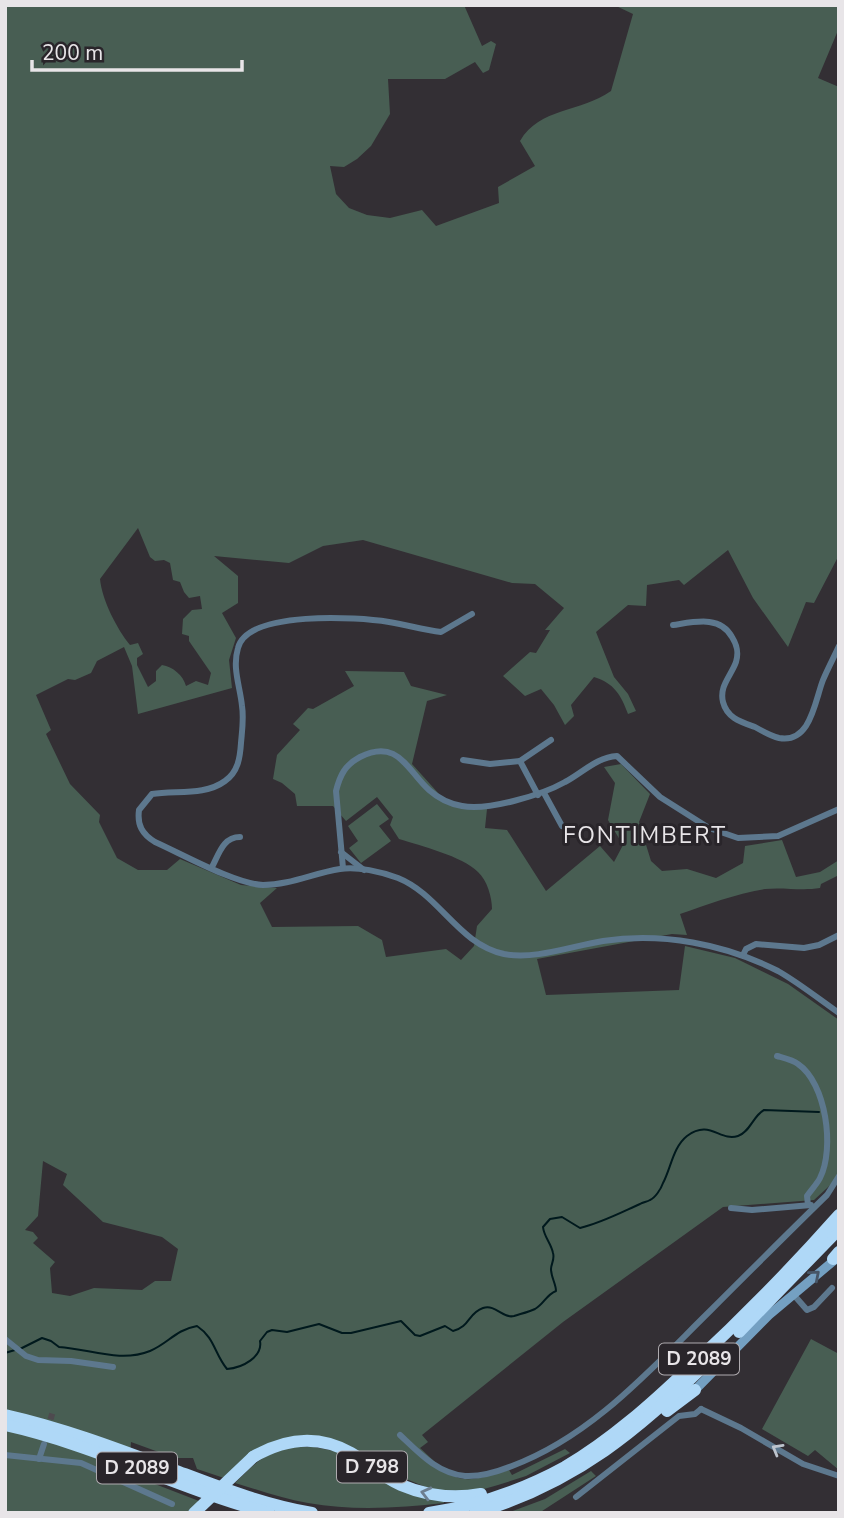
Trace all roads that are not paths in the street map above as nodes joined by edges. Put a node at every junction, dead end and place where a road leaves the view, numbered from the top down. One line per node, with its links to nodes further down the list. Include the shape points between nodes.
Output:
1 (472, 614): 12 (street, via 442,632 321,617 273,624 247,634 238,644 235,666 243,708 240,759 235,770 213,788 152,794 139,810 146,836)
2 (673, 625): 3 (street, via 704,621 728,631 738,651 723,686 727,711 734,719 780,738 794,736 809,722)
3 (839, 646)
4 (551, 740): 6 (street)
5 (463, 760): 6 (street, via 490,764)
6 (520, 761): 7 (street)
7 (541, 794): 8 (street, via 601,759 617,756 660,797 709,828 738,838 778,836); 9 (street); 11 (street, via 462,806 429,791 402,759 384,752 364,755 344,769 336,791)
8 (839, 809)
9 (562, 826)
10 (240, 837): 12 (street, via 227,840)
11 (341, 852): 13 (street); 14 (street)
12 (212, 867): 13 (street, via 242,882 261,885)
13 (343, 868): 14 (street)
14 (364, 870): 16 (street, via 414,886 468,936 505,954 530,955 654,937)
15 (839, 935): 16 (street, via 804,948 756,944)
16 (743, 955): 17 (street, via 780,972)
17 (839, 1013)
18 (777, 1056): 21 (street, via 797,1063 811,1076 824,1107 822,1175 807,1196)
19 (839, 1176): 22 (street)
20 (839, 1204): 26 (highway)
21 (808, 1205): 22 (street); 23 (street)
22 (817, 1205): 36 (street, via 640,1380 556,1447 496,1472 474,1476 447,1472)
23 (731, 1208)
24 (839, 1214): 26 (highway, D 2089)
25 (839, 1229): 39 (highway, D 2089, via 678,1391)
26 (818, 1238): 41 (highway, D 2089, via 671,1385)
27 (837, 1256): 29 (street, one-way to 27)
28 (832, 1288): 29 (street, via 807,1310)
29 (793, 1294): 32 (street)
30 (8, 1341): 31 (street, via 38,1360)
31 (113, 1367)
32 (695, 1390): 33 (street); 39 (highway, via 607,1457)
33 (701, 1409): 42 (street, one-way to 33, via 803,1464); 43 (street, via 679,1416)
34 (5, 1415): 47 (highway, D 2089, via 52,1426 233,1493)
35 (5, 1424): 46 (highway, D 2089, via 50,1434)
36 (400, 1435)
37 (44, 1444): 40 (street)
38 (5, 1455): 40 (street)
39 (598, 1456): 49 (highway, D 2089, via 540,1489)
40 (39, 1459): 44 (street, via 81,1463)
41 (567, 1465): 45 (highway, D 798, one-way to 45, bridge, via 558,1463 494,1491 441,1497 399,1484 329,1444 298,1440 253,1457); 48 (highway, D 2089, via 487,1500)
42 (839, 1476)
43 (576, 1497)
44 (172, 1504)
45 (194, 1513)
46 (269, 1513)
47 (312, 1513)
48 (429, 1513)
49 (475, 1513)

